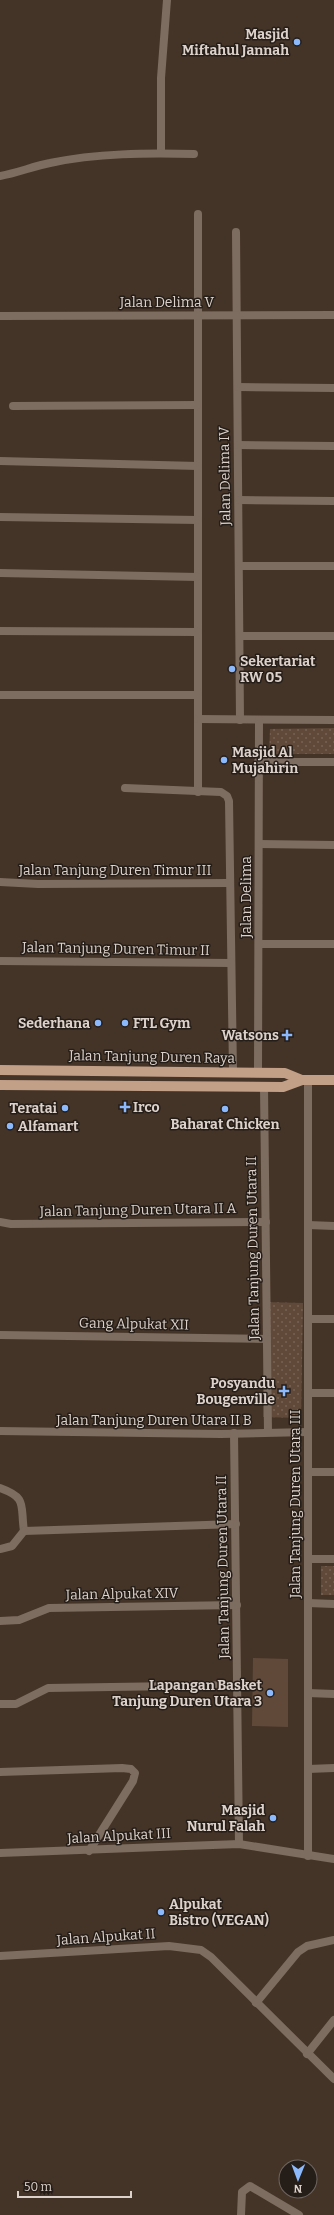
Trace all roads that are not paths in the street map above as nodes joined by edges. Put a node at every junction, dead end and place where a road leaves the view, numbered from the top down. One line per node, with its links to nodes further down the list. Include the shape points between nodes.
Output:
1 (167, 0): 2 (street, via 161,78)
2 (161, 153): 3 (street); 4 (street, via 51,163)
3 (194, 154)
4 (0, 176)
5 (198, 214): 7 (street, Jalan Delima IV)
6 (236, 232): 8 (street, Jalan Delima IV)
7 (197, 314): 8 (street, Jalan Delima V); 10 (street, Jalan Delima V); 13 (street, Jalan Delima IV)
8 (237, 315): 9 (street, Jalan Delima V); 11 (street, Jalan Delima IV)
9 (334, 315)
10 (0, 316)
11 (238, 387): 12 (street); 15 (street, Jalan Delima IV)
12 (334, 388)
13 (197, 405): 14 (street); 18 (street, Jalan Delima IV)
14 (13, 406)
15 (238, 445): 16 (street); 19 (street, Jalan Delima IV)
16 (334, 446)
17 (0, 461): 18 (street)
18 (198, 466): 22 (street, Jalan Delima IV)
19 (238, 500): 20 (street); 23 (street, Jalan Delima IV)
20 (334, 501)
21 (0, 517): 22 (street)
22 (198, 520): 26 (street, Jalan Delima IV)
23 (239, 566): 24 (street); 29 (street, Jalan Delima IV)
24 (334, 566)
25 (0, 572): 26 (street)
26 (198, 577): 28 (street, Jalan Delima IV)
27 (0, 631): 28 (street)
28 (198, 632): 32 (street, Jalan Delima IV)
29 (240, 636): 30 (street); 34 (street, Jalan Delima IV)
30 (334, 636)
31 (0, 695): 32 (street)
32 (198, 695): 33 (street, Jalan Delima IV)
33 (198, 719): 34 (street); 40 (street, Jalan Delima IV)
34 (240, 720): 35 (street)
35 (259, 720): 36 (street); 37 (street, Jalan Delima)
36 (334, 720)
37 (258, 762): 38 (street); 41 (street, Jalan Delima)
38 (334, 762)
39 (126, 788): 40 (street)
40 (198, 792): 44 (street, Jalan Delima, via 221,792 229,801)
41 (259, 844): 42 (street); 45 (street, Jalan Delima)
42 (334, 845)
43 (0, 882): 44 (street, Jalan Tanjung Duren Timur III)
44 (230, 883): 48 (street, Jalan Delima)
45 (259, 944): 46 (street); 51 (street, Jalan Delima)
46 (334, 944)
47 (0, 961): 48 (street, Jalan Tanjung Duren Timur II)
48 (232, 964): 50 (street, Jalan Delima)
49 (0, 1070): 50 (main road, Jalan Tanjung Duren Raya)
50 (233, 1072): 51 (main road, Jalan Tanjung Duren Raya)
51 (258, 1073): 52 (main road, Jalan Tanjung Duren Raya, via 285,1073)
52 (305, 1080): 53 (main road, Jalan Tanjung Duren Raya); 55 (main road, Jalan Tanjung Duren Raya, via 283,1087); 58 (street, Jalan Tanjung Duren Utara III)
53 (334, 1080)
54 (0, 1085): 55 (main road, Jalan Tanjung Duren Raya)
55 (264, 1086): 57 (street, Jalan Tanjung Duren Utara II)
56 (0, 1222): 57 (street, Jalan Tanjung Duren Utara II A)
57 (266, 1222): 63 (street, Jalan Tanjung Duren Utara II)
58 (308, 1225): 59 (street); 61 (street, Jalan Tanjung Duren Utara III)
59 (334, 1226)
60 (334, 1319): 61 (street)
61 (308, 1320): 64 (street, Jalan Tanjung Duren Utara III)
62 (0, 1335): 63 (street, Gang Alpukat XII)
63 (267, 1339): 67 (street, Jalan Tanjung Duren Utara II)
64 (308, 1393): 65 (street); 68 (street, Jalan Tanjung Duren Utara III)
65 (334, 1393)
66 (0, 1431): 69 (street, Jalan Tanjung Duren Utara II B)
67 (268, 1432): 68 (street, Jalan Tanjung Duren Utara II B); 69 (street, Jalan Tanjung Duren Utara II B)
68 (308, 1432): 70 (street, Jalan Tanjung Duren Utara III)
69 (234, 1433): 73 (street, Jalan Tanjung Duren Utara II)
70 (308, 1472): 71 (street); 76 (street, Jalan Tanjung Duren Utara III)
71 (334, 1472)
72 (0, 1488): 74 (street, via 16,1494 20,1499)
73 (236, 1524): 74 (street); 80 (street, Jalan Tanjung Duren Utara II)
74 (24, 1531): 75 (street, via 12,1546)
75 (0, 1549)
76 (308, 1559): 77 (street); 78 (street, Jalan Tanjung Duren Utara III)
77 (334, 1559)
78 (308, 1603): 79 (street); 83 (street, Jalan Tanjung Duren Utara III)
79 (334, 1604)
80 (237, 1605): 81 (street, Jalan Alpukat XIV, via 48,1608 33,1616 10,1622); 82 (street, Jalan Tanjung Duren Utara II)
81 (0, 1621)
82 (238, 1685): 85 (street, via 48,1688 16,1704); 89 (street, Jalan Tanjung Duren Utara II)
83 (308, 1693): 84 (street); 86 (street, Jalan Tanjung Duren Utara III)
84 (334, 1694)
85 (0, 1704)
86 (308, 1768): 87 (street); 92 (street, Jalan Tanjung Duren Utara III)
87 (334, 1768)
88 (0, 1772): 90 (street, via 131,1769 135,1773 134,1782)
89 (239, 1844): 90 (street, Jalan Alpukat III); 92 (street, Jalan Alpukat III)
90 (89, 1851): 91 (street, Jalan Alpukat III)
91 (0, 1853)
92 (308, 1856): 93 (street, Jalan Alpukat III)
93 (334, 1859)
94 (334, 1940): 96 (street, via 307,1946 298,1952)
95 (0, 1956): 96 (street, Jalan Alpukat II, via 169,1946 201,1950)
96 (256, 2003): 98 (street)
97 (334, 2020): 98 (street)
98 (307, 2054): 99 (street)
99 (334, 2079)
100 (242, 2206): 101 (street); 102 (street); 103 (street, via 244,2189 250,2186)
101 (238, 2215)
102 (241, 2215)
103 (299, 2215)

